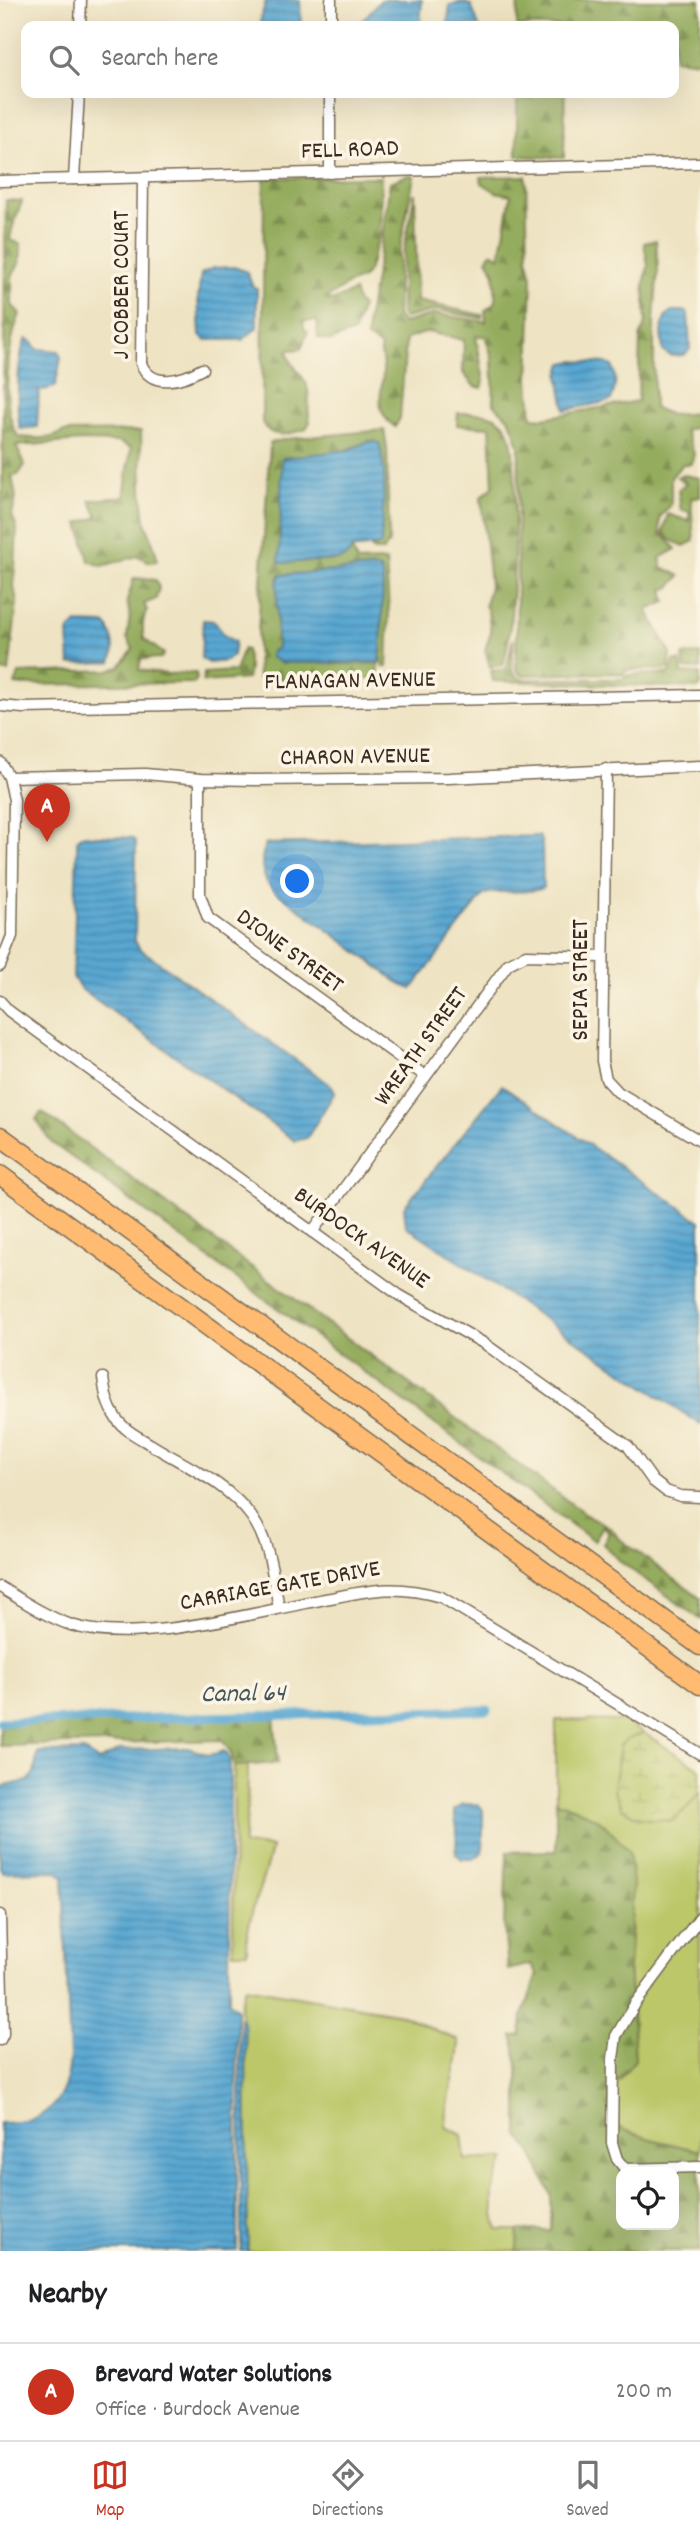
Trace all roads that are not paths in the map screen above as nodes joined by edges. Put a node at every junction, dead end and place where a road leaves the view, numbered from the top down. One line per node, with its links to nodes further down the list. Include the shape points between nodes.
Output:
1 (81, 0): 3 (street)
2 (331, 0): 4 (street)
3 (80, 21)
4 (331, 21)
5 (79, 98): 10 (street)
6 (330, 98): 8 (street)
7 (700, 163): 8 (street, FELL ROAD)
8 (330, 173): 9 (street, FELL ROAD)
9 (143, 178): 10 (street, FELL ROAD); 12 (street, J COBBER COURT, via 142,363 151,378 160,380 184,380)
10 (74, 179): 11 (street, FELL ROAD)
11 (0, 181)
12 (202, 369)
13 (700, 695): 14 (street, FLANAGAN AVENUE)
14 (0, 706)
15 (0, 762): 18 (street)
16 (700, 766): 17 (street, CHARON AVENUE)
17 (606, 769): 19 (street, CHARON AVENUE, via 449,778); 20 (street, SEPIA STREET)
18 (9, 777): 19 (street, CHARON AVENUE, via 145,774); 21 (street, via 13,800 12,936)
19 (200, 779): 23 (street, DIONE STREET, via 200,895 208,918)
20 (603, 957): 23 (street, WREATH STREET, via 526,955 509,964); 25 (street, SEPIA STREET, via 606,1079 618,1092)
21 (0, 966)
22 (0, 1001): 27 (street, BURDOCK AVENUE)
23 (425, 1076): 27 (street, WREATH STREET)
24 (0, 1136): 32 (highway)
25 (700, 1141)
26 (0, 1175): 33 (highway)
27 (312, 1232): 29 (street, BURDOCK AVENUE, via 399,1295 485,1343 628,1446 666,1491)
28 (103, 1378): 31 (street, via 109,1406 118,1421 221,1486 253,1519 268,1550)
29 (700, 1497)
30 (0, 1587): 31 (street, CARRIAGE GATE DRIVE, via 43,1614 106,1631 164,1629)
31 (279, 1608): 34 (street, CARRIAGE GATE DRIVE, via 387,1587 441,1597)
32 (700, 1646)
33 (700, 1685)
34 (700, 1754)
35 (0, 1915): 37 (street)
36 (700, 1917): 38 (street, via 635,2004 616,2036 612,2059 612,2143 617,2159 625,2168)
37 (0, 2040)
38 (700, 2167)

